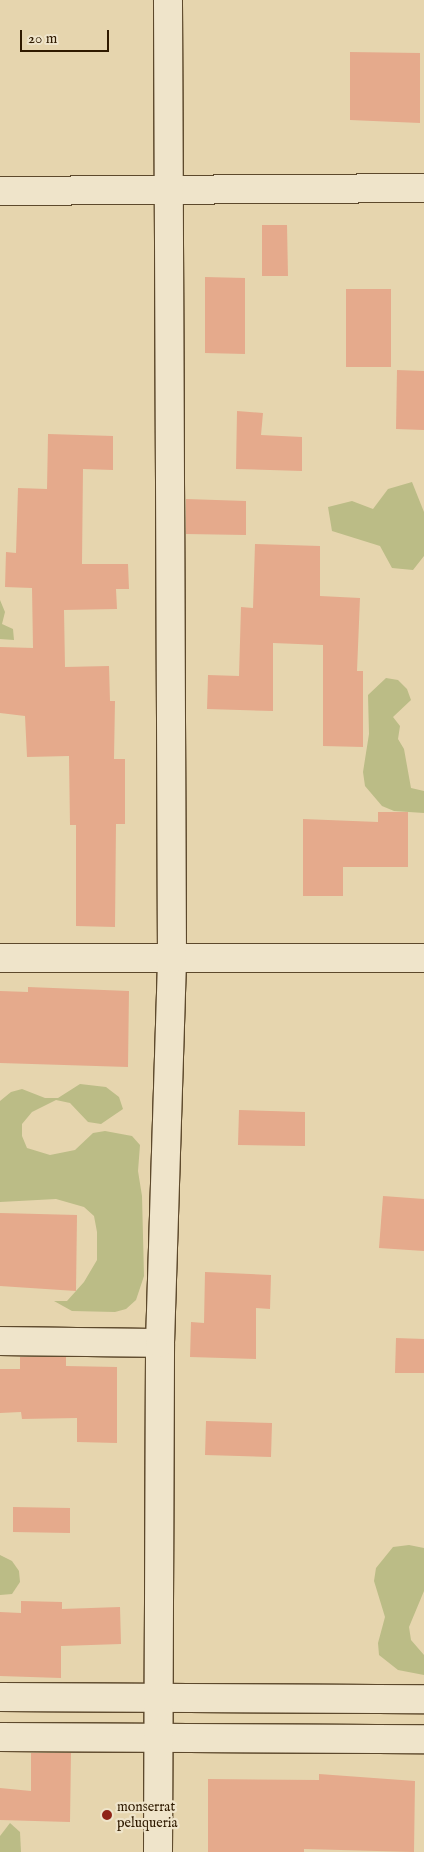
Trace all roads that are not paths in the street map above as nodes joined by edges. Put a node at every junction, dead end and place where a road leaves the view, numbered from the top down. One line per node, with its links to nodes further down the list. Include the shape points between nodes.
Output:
1 (168, 0): 3 (street)
2 (424, 188): 3 (street)
3 (167, 190): 4 (street); 6 (street)
4 (0, 191)
5 (0, 958): 6 (street)
6 (172, 958): 7 (street); 9 (street)
7 (424, 958)
8 (0, 1341): 9 (street)
9 (160, 1344): 11 (street)
10 (0, 1697): 11 (street)
11 (160, 1697): 12 (street); 14 (street)
12 (424, 1699)
13 (0, 1737): 14 (street)
14 (159, 1738): 15 (street); 16 (street)
15 (424, 1739)
16 (158, 1852)

